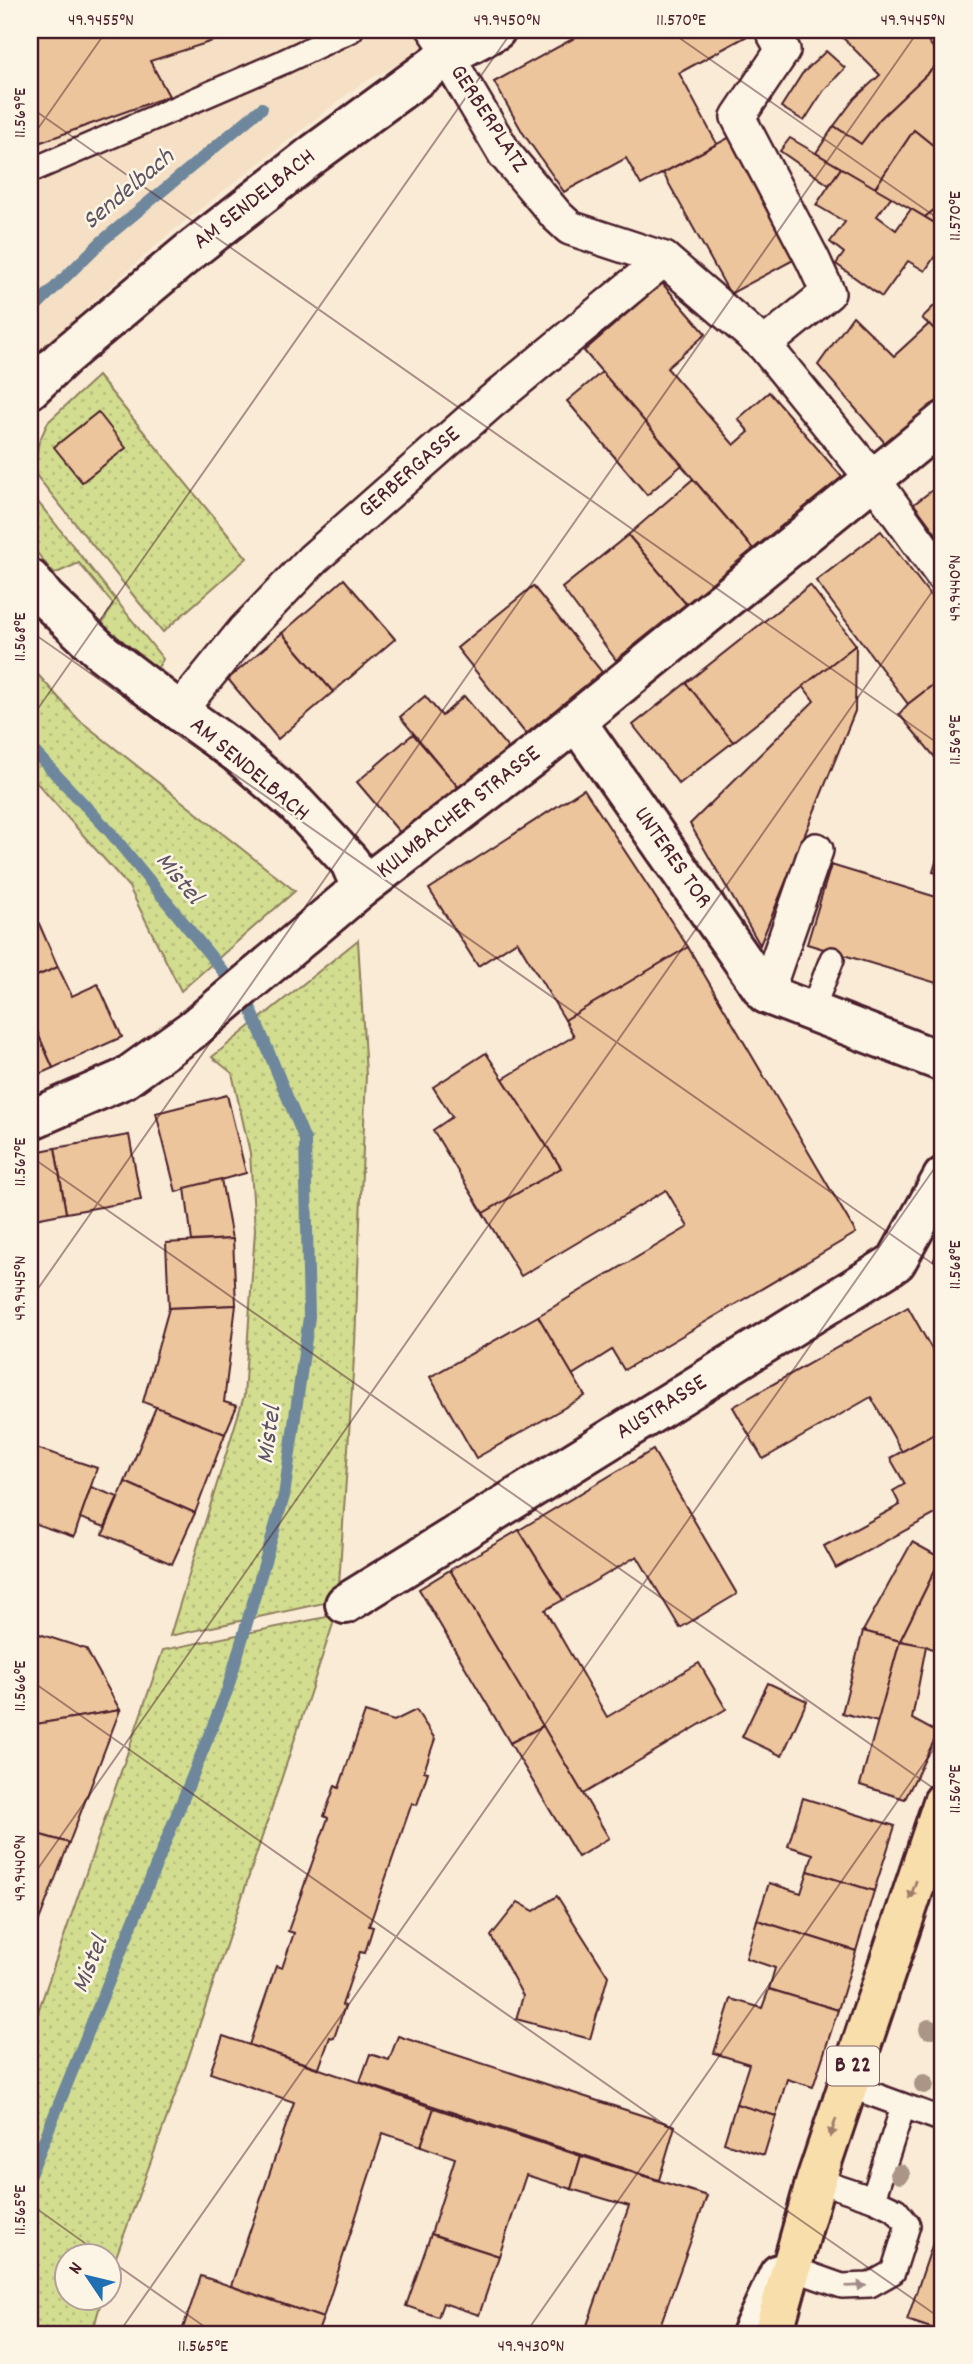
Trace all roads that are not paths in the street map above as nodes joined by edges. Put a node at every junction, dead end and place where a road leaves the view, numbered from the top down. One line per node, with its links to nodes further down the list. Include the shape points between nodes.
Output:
1 (351, 30): 5 (lane)
2 (496, 30): 4 (street, AM SENDELBACH)
3 (772, 30): 7 (street, via 783,50 738,117 828,293)
4 (438, 43): 6 (street, GERBERPLATZ, via 505,153 570,228); 8 (street, AM SENDELBACH, via 314,153 189,252)
5 (30, 171)
6 (664, 258): 7 (street, GERBERPLATZ); 13 (street, GERBERGASSE, via 313,559 244,631)
7 (764, 345): 10 (street, GERBERPLATZ)
8 (30, 389)
9 (943, 422): 10 (street, KULMBACHER STRASSE)
10 (873, 480): 11 (street); 14 (street, KULMBACHER STRASSE)
11 (943, 576)
12 (30, 579): 13 (street, AM SENDELBACH, via 103,653)
13 (179, 712): 16 (street, AM SENDELBACH, via 237,753 296,804 350,862)
14 (576, 722): 16 (street, KULMBACHER STRASSE); 18 (street, UNTERES TOR)
15 (816, 850): 18 (street)
16 (353, 896): 21 (street, KULMBACHER STRASSE, via 192,1030 124,1079)
17 (832, 959): 19 (lane)
18 (766, 994): 19 (street)
19 (811, 1013): 20 (street)
20 (943, 1062)
21 (30, 1119)
22 (943, 1177): 23 (street, AUSTRASSE, via 897,1262)
23 (345, 1604)
24 (943, 1802): 25 (main road, B 22, one-way to 25)
25 (847, 2085): 26 (lane); 28 (main road, B 22, one-way to 28)
26 (903, 2106): 27 (lane); 29 (lane)
27 (943, 2120)
28 (816, 2180): 29 (lane); 30 (main road, B 22)
29 (873, 2199): 31 (lane, one-way to 29, via 842,2286 870,2286 893,2272 908,2225 896,2210)
30 (803, 2222): 31 (main road, B 22); 32 (street)
31 (791, 2268): 33 (main road, B 22)
32 (751, 2334)
33 (773, 2334)

